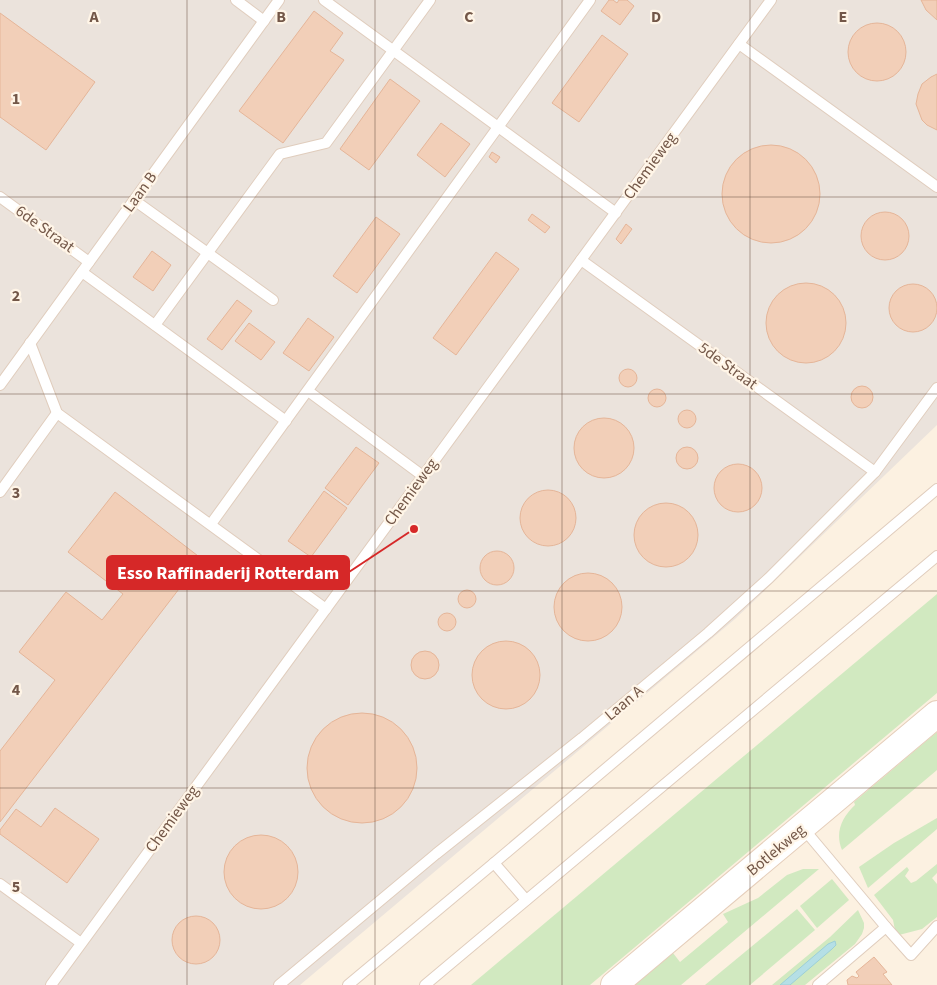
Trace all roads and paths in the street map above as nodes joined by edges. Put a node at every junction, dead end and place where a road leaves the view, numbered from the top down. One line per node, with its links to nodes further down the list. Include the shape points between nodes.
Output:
1 (236, 0): 7 (lane)
2 (279, 0): 7 (lane, Laan B)
3 (324, 0): 9 (lane)
4 (430, 0): 9 (lane)
5 (590, 0): 10 (lane)
6 (772, 0): 8 (lane, Chemieweg)
7 (264, 21): 13 (lane, Laan B)
8 (740, 44): 11 (lane); 14 (lane, Chemieweg)
9 (393, 50): 10 (lane); 15 (lane, via 326,143 280,154)
10 (499, 127): 14 (lane); 24 (lane)
11 (937, 187)
12 (0, 197): 17 (lane, 6de Straat)
13 (134, 200): 15 (lane); 17 (lane, Laan B)
14 (616, 212): 16 (lane, Chemieweg)
15 (208, 253): 19 (lane); 20 (lane)
16 (582, 260): 27 (lane, 5de Straat); 28 (lane, Chemieweg)
17 (89, 262): 18 (lane, Laan B)
18 (82, 272): 20 (lane); 21 (lane, Laan B)
19 (273, 300)
20 (155, 325): 26 (lane)
21 (30, 343): 22 (lane, Laan B); 25 (lane)
22 (0, 385)
23 (937, 388): 27 (lane, Laan A)
24 (308, 391): 26 (lane); 28 (lane)
25 (57, 413): 30 (lane); 31 (lane)
26 (286, 421): 31 (lane)
27 (876, 472): 43 (lane, Laan A, via 708,633)
28 (423, 476): 33 (lane, Chemieweg)
29 (937, 488): 36 (lane)
30 (0, 492)
31 (211, 524): 33 (lane)
32 (937, 556): 38 (lane)
33 (326, 609): 41 (lane, Chemieweg)
34 (937, 714): 35 (main road, Botlekweg)
35 (802, 828): 40 (lane); 46 (main road, Botlekweg)
36 (494, 863): 38 (lane); 44 (lane)
37 (0, 884): 41 (lane)
38 (526, 900): 45 (lane)
39 (937, 926): 40 (lane, via 911,955)
40 (886, 927): 47 (lane)
41 (81, 944): 42 (lane, Chemieweg)
42 (51, 985)
43 (279, 985)
44 (348, 985)
45 (424, 985)
46 (614, 985)
47 (818, 985)

